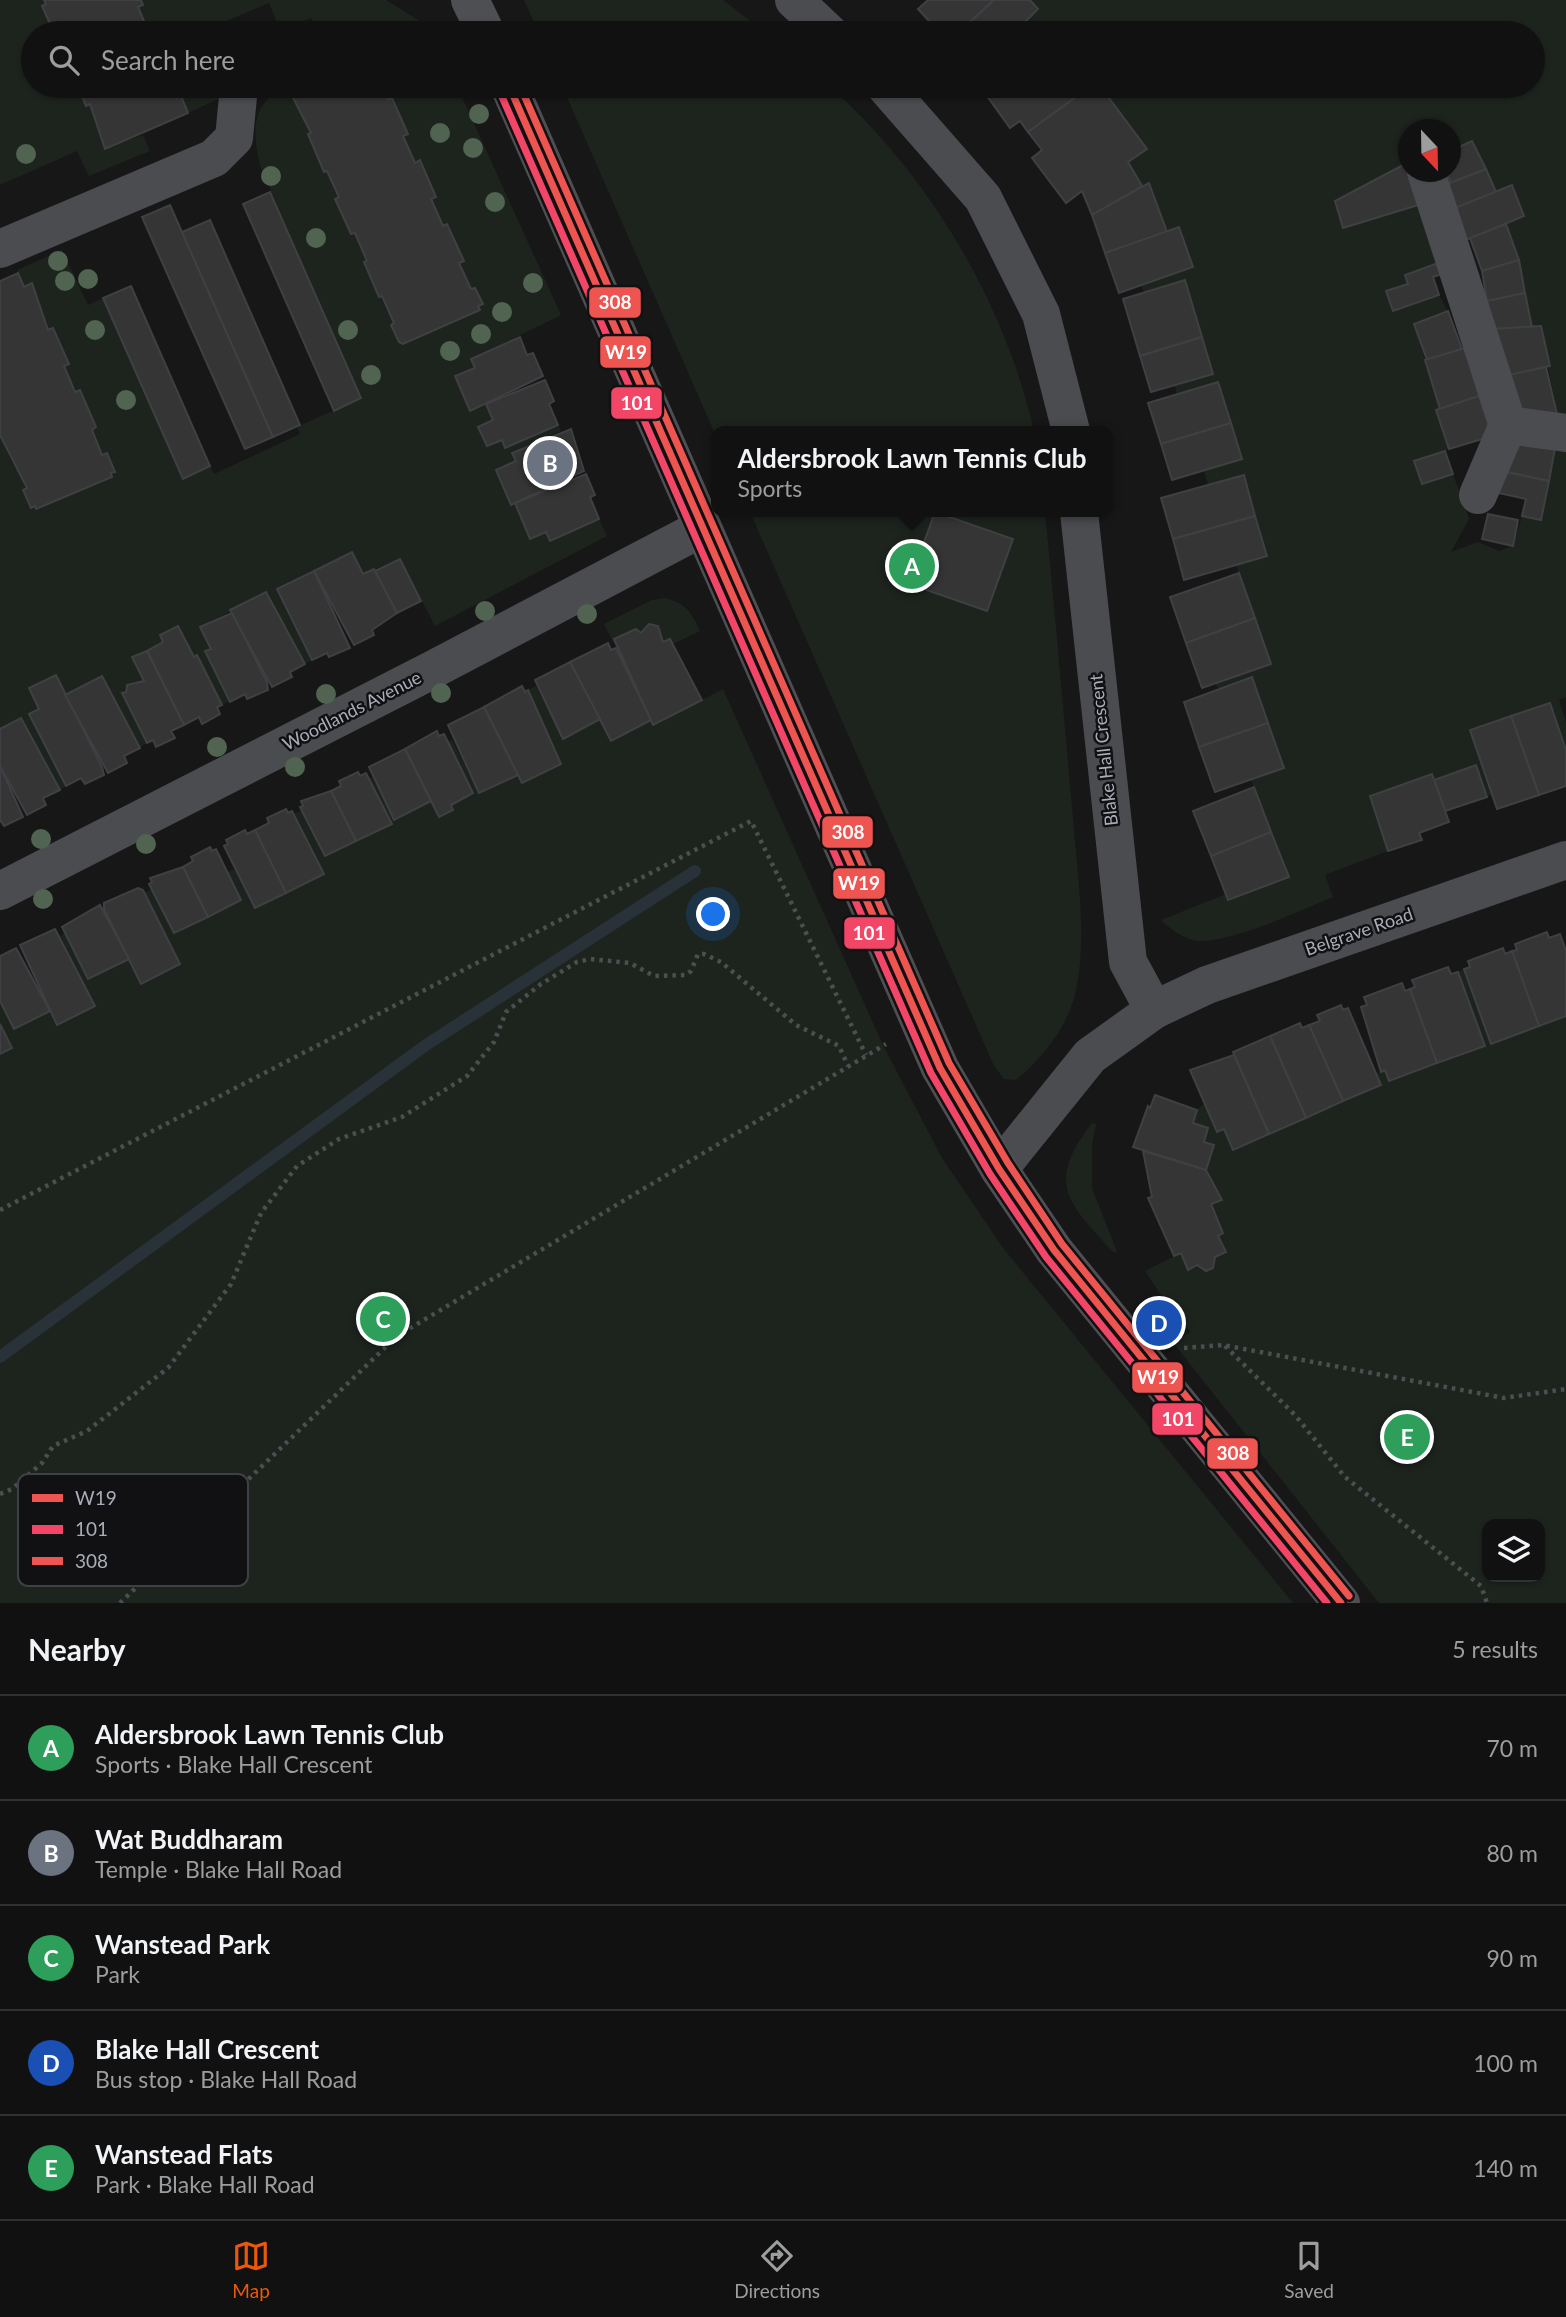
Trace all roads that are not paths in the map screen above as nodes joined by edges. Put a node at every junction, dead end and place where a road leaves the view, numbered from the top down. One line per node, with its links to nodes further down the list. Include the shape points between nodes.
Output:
1 (470, 0): 3 (main road)
2 (794, 0): 4 (street)
3 (480, 21)
4 (816, 21)
5 (238, 98): 9 (street, via 234,138 215,158)
6 (514, 98): 15 (main road)
7 (896, 98): 11 (street, via 983,198 1041,314)
8 (1429, 182): 10 (street)
9 (0, 249)
10 (1508, 425): 12 (street); 13 (street)
11 (1070, 426)
12 (1566, 433)
13 (1478, 495)
14 (1080, 517): 18 (street, Blake Hall Crescent, via 1128,962)
15 (702, 528): 17 (street, Woodlands Avenue); 19 (main road, via 940,1068)
16 (1566, 859): 18 (street, Belgrave Road, via 1207,985)
17 (0, 891)
18 (1154, 1010): 19 (street, via 1090,1056)
19 (999, 1170): 20 (main road, via 1054,1250)
20 (1341, 1603)

